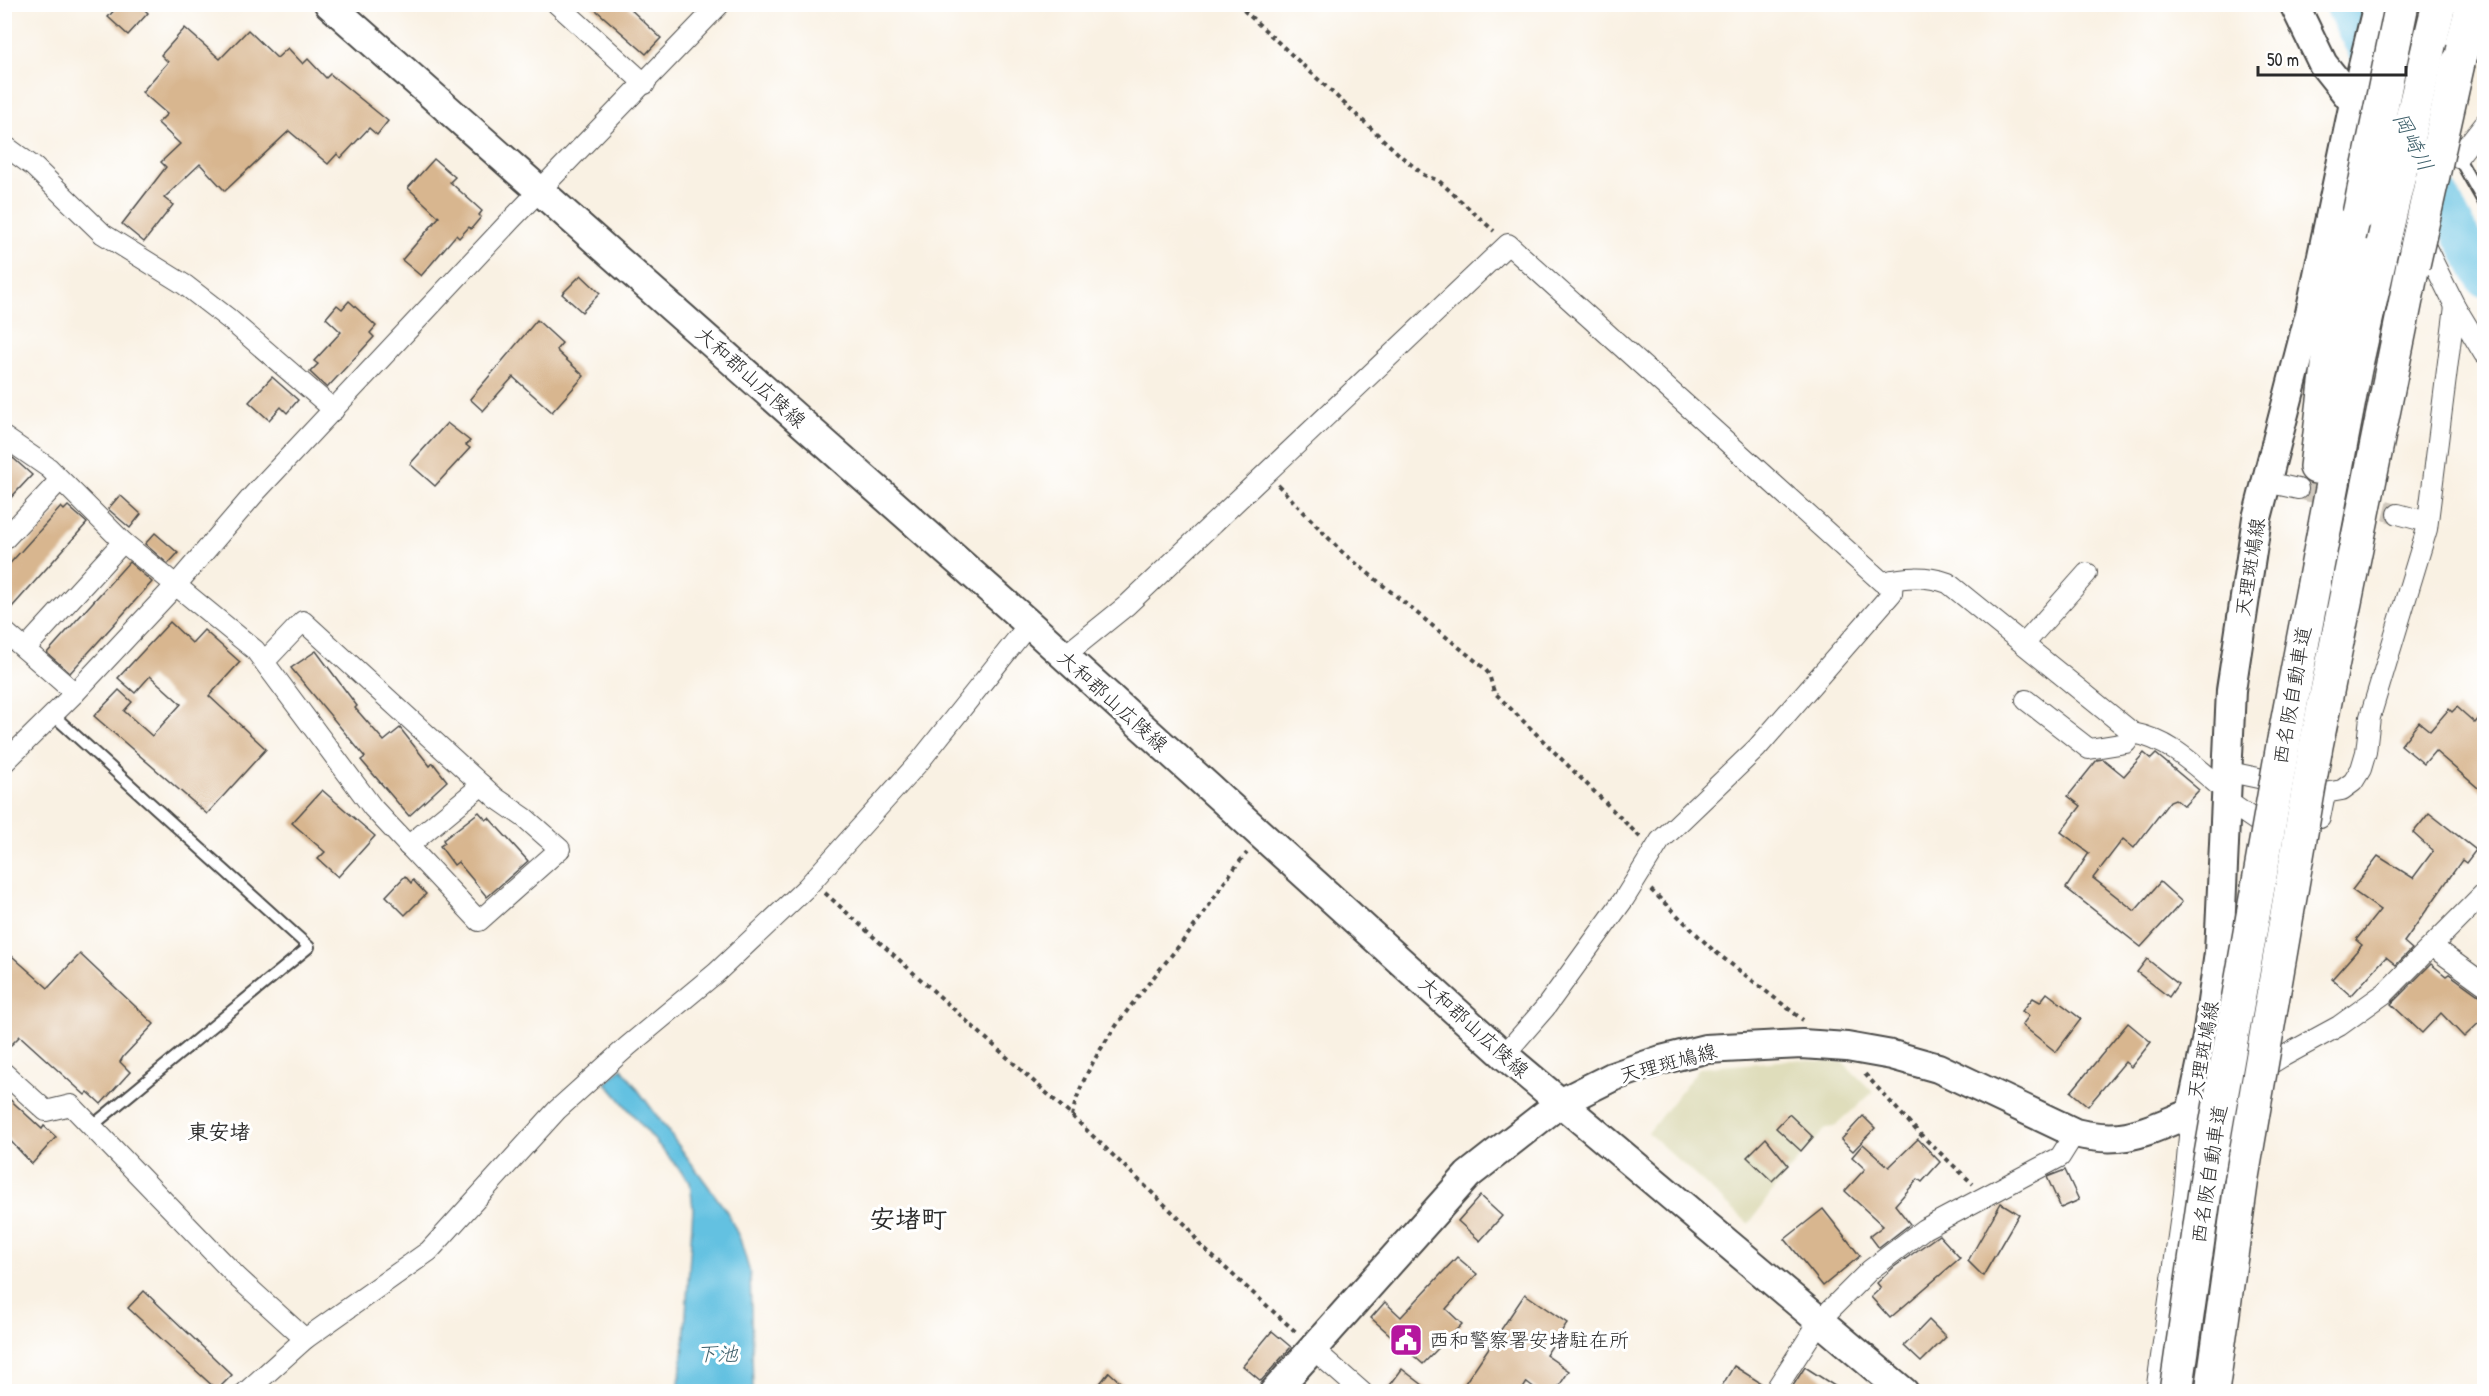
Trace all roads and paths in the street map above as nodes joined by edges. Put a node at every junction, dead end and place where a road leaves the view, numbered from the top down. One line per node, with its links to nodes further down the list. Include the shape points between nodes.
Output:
1 (329, 4): 16 (main road, 大和郡山広陵線)
2 (557, 4): 11 (street)
3 (720, 4): 11 (street)
4 (1237, 4): 18 (path, via 1402,158 1439,181)
5 (2294, 4): 12 (main road, via 2323,64)
6 (2378, 4): 12 (main road, 天理斑鳩線)
7 (2387, 4): 15 (street)
8 (2402, 4): 40 (highway, bridge, via 2331,342)
9 (2439, 4): 40 (highway, 西名阪自動車道, bridge, via 2355,369)
10 (2473, 4): 75 (highway, 西名阪自動車道, bridge, via 2413,265 2315,751 2242,1177)
11 (645, 84): 16 (street)
12 (2354, 103): 19 (street); 25 (main road, 天理斑鳩線, via 2310,313)
13 (2484, 124): 15 (street)
14 (4, 145): 21 (street, via 34,167 103,234 185,285)
15 (2458, 157): 17 (lane)
16 (542, 190): 21 (street); 34 (main road, 大和郡山広陵線)
17 (2484, 203)
18 (1508, 244): 23 (street); 32 (street, via 1882,582)
19 (2455, 306): 20 (street); 28 (street)
20 (2484, 354)
21 (334, 410): 33 (street, via 255,493)
22 (4, 437): 24 (street)
23 (1268, 473): 38 (street, via 1126,606); 51 (path, via 1341,551 1484,666 1494,692 1596,797)
24 (60, 480): 29 (street); 30 (street)
25 (2266, 482): 26 (street); 47 (main road, 天理斑鳩線, via 2231,690)
26 (2298, 489)
27 (2398, 514): 28 (street)
28 (2427, 522): 48 (street, via 2370,717 2361,769 2342,790)
29 (4, 540)
30 (123, 542): 33 (street); 37 (street)
31 (2087, 573): 36 (street)
32 (1893, 580): 36 (street, via 1931,578 1948,583); 51 (street, via 1892,593 1788,713 1757,748 1678,820)
33 (176, 585): 39 (street, via 239,634); 41 (street)
34 (1029, 624): 38 (main road, 大和郡山広陵線); 53 (street, via 920,761)
35 (4, 631): 37 (street)
36 (2024, 644): 44 (street)
37 (24, 649): 41 (street)
38 (1064, 656): 49 (main road, 大和郡山広陵線)
39 (264, 662): 46 (street, via 303,621); 50 (street, via 373,808)
40 (2294, 678): 74 (highway, 西名阪自動車道, bridge, via 2207,1177)
41 (75, 693): 43 (street)
42 (2026, 700): 44 (street, via 2089,749 2126,743)
43 (54, 715): 45 (street); 63 (lane, via 309,947)
44 (2133, 733): 47 (street, via 2170,746)
45 (4, 763)
46 (482, 785): 50 (street); 50 (street, via 560,849 479,921)
47 (2225, 787): 48 (street); 52 (street); 61 (main road, 天理斑鳩線, via 2219,953)
48 (2325, 793): 52 (street)
49 (1262, 837): 57 (main road, 大和郡山広陵線); 62 (path, via 1117,1024 1075,1098)
50 (408, 846)
51 (1654, 850): 57 (street, via 1624,899 1545,1008)
52 (2313, 861): 58 (street)
53 (813, 881): 62 (path); 66 (street, via 716,973 557,1110 429,1251)
54 (2484, 892): 55 (street)
55 (2433, 947): 56 (street); 58 (street, via 2385,993 2339,1026)
56 (2484, 984)
57 (1504, 1054): 60 (main road, 大和郡山広陵線)
58 (2279, 1059): 61 (street)
59 (4, 1073): 63 (street, via 46,1111 71,1105)
60 (1560, 1103): 64 (main road, 天理斑鳩線, via 1612,1077 1705,1049 1802,1044 1847,1047 1938,1068); 65 (main road, 大和郡山広陵線); 67 (main road, 天理斑鳩線, via 1468,1175)
61 (2191, 1113): 64 (main road, 天理斑鳩線, via 2116,1139); 73 (street, via 2184,1194)
62 (1072, 1116): 67 (path, via 1189,1228 1199,1244)
63 (92, 1126): 66 (street, via 237,1277)
64 (2075, 1133): 65 (street, via 2060,1157 2046,1166 1958,1210 1896,1248)
65 (1821, 1319): 71 (street); 72 (main road, 大和郡山広陵線)
66 (305, 1339): 68 (street)
67 (1313, 1349): 69 (main road, 天理斑鳩線); 70 (street)
68 (246, 1392)
69 (1274, 1392)
70 (1362, 1392)
71 (1774, 1392)
72 (1904, 1392)
73 (2156, 1392)
74 (2176, 1392)
75 (2212, 1392)

